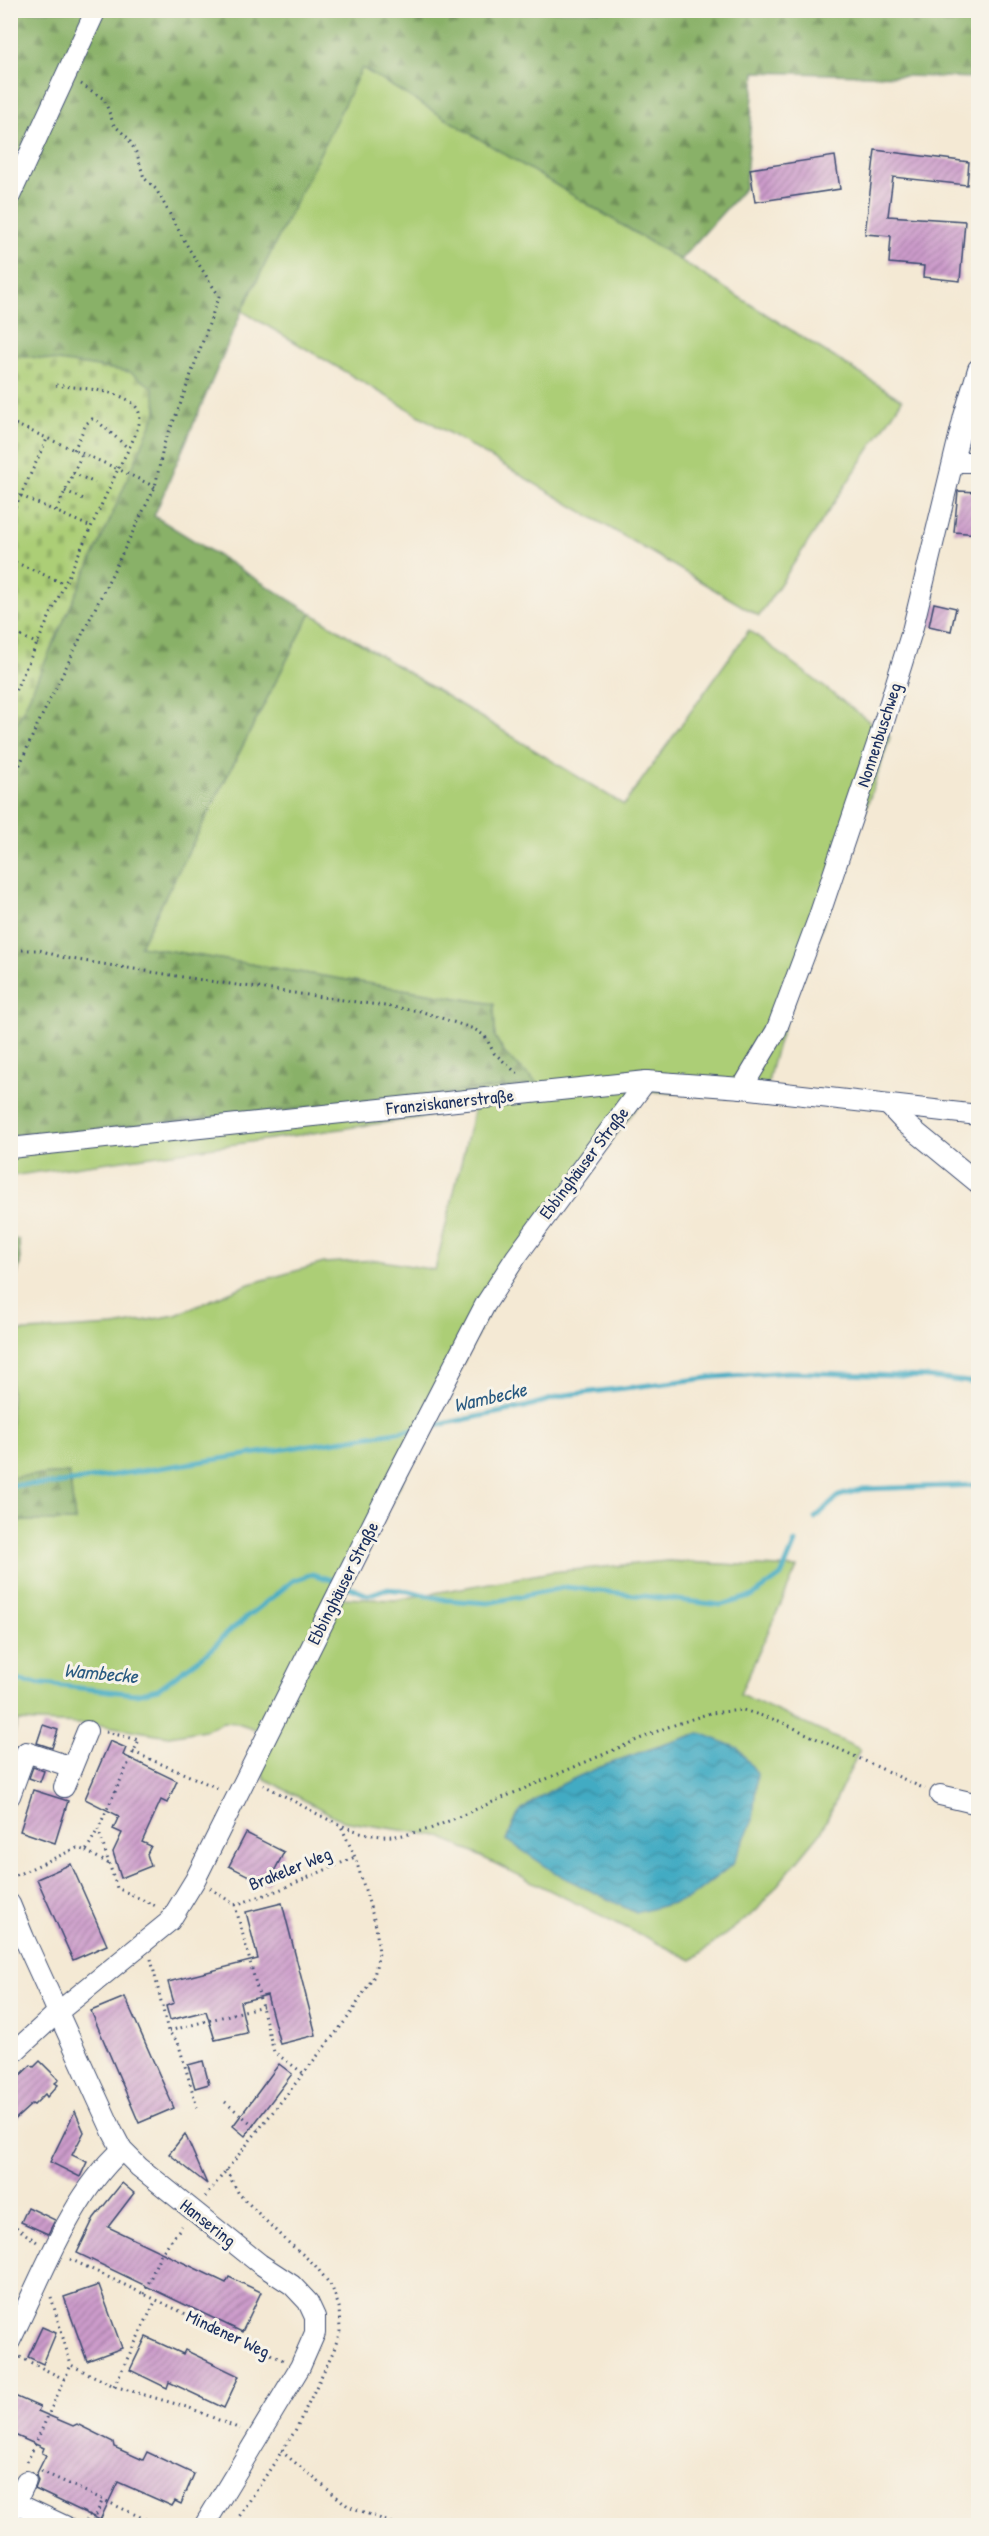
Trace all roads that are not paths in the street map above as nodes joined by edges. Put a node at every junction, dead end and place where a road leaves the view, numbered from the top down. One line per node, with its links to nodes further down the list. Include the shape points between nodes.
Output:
1 (96, 10): 2 (street)
2 (10, 196)
3 (978, 369): 4 (street, Nonnenbuschweg)
4 (954, 462): 5 (street); 7 (street, Nonnenbuschweg, via 912,631 818,919 776,1031)
5 (978, 462)
6 (646, 1081): 7 (street, Franziskanerstraße); 10 (street, Franziskanerstraße); 19 (street, Ebbinghäuser Straße, via 485,1305 195,1880 170,1921)
7 (742, 1089): 8 (street, Franziskanerstraße)
8 (889, 1106): 9 (street, Franziskanerstraße); 11 (street)
9 (978, 1115)
10 (10, 1148)
11 (978, 1183)
12 (87, 1731): 13 (street)
13 (72, 1767): 14 (street); 16 (street, via 26,1752)
14 (64, 1787)
15 (940, 1795): 17 (street)
16 (10, 1796)
17 (978, 1804)
18 (12, 1910): 19 (street, Hansering)
19 (58, 2012): 20 (street, Ebbinghäuser Straße); 21 (street, Hansering)
20 (10, 2056)
21 (122, 2150): 22 (street, via 108,2162 68,2221); 26 (street, Hansering, via 193,2212 292,2285 308,2302 315,2317 315,2333 300,2367)
22 (10, 2341)
23 (27, 2473): 24 (street)
24 (13, 2509): 25 (street)
25 (65, 2526)
26 (204, 2526)

